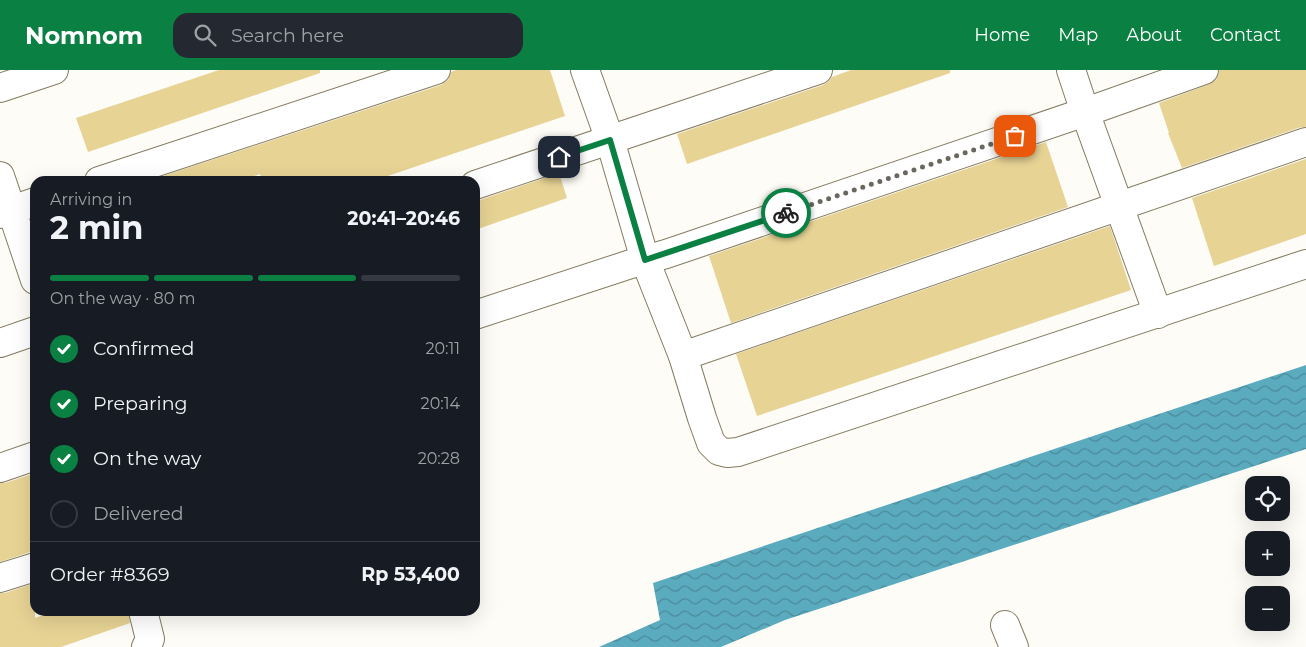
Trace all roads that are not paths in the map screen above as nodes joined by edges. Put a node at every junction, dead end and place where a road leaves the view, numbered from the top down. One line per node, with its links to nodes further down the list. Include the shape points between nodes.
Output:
1 (54, 70): 7 (street)
2 (436, 70): 12 (street)
3 (585, 70): 9 (street)
4 (818, 70): 9 (street)
5 (1071, 70): 8 (street)
6 (1204, 70): 8 (street)
7 (0, 88)
8 (1085, 112): 14 (street); 16 (street)
9 (610, 140): 13 (street); 16 (street)
10 (1306, 142): 14 (street)
11 (0, 176): 15 (street)
12 (114, 176)
13 (480, 183)
14 (1119, 206): 20 (street); 23 (street)
15 (15, 209): 17 (street)
16 (645, 260): 19 (street); 23 (street)
17 (30, 262)
18 (1306, 264): 20 (street)
19 (480, 313)
20 (1158, 314): 23 (street, via 727,453 719,451 711,443)
21 (30, 333): 22 (street)
22 (0, 342)
23 (682, 356)
24 (30, 458): 25 (street)
25 (0, 468)
26 (30, 569): 27 (street)
27 (0, 578)
28 (145, 616): 29 (street, via 150,634)
29 (146, 647)

